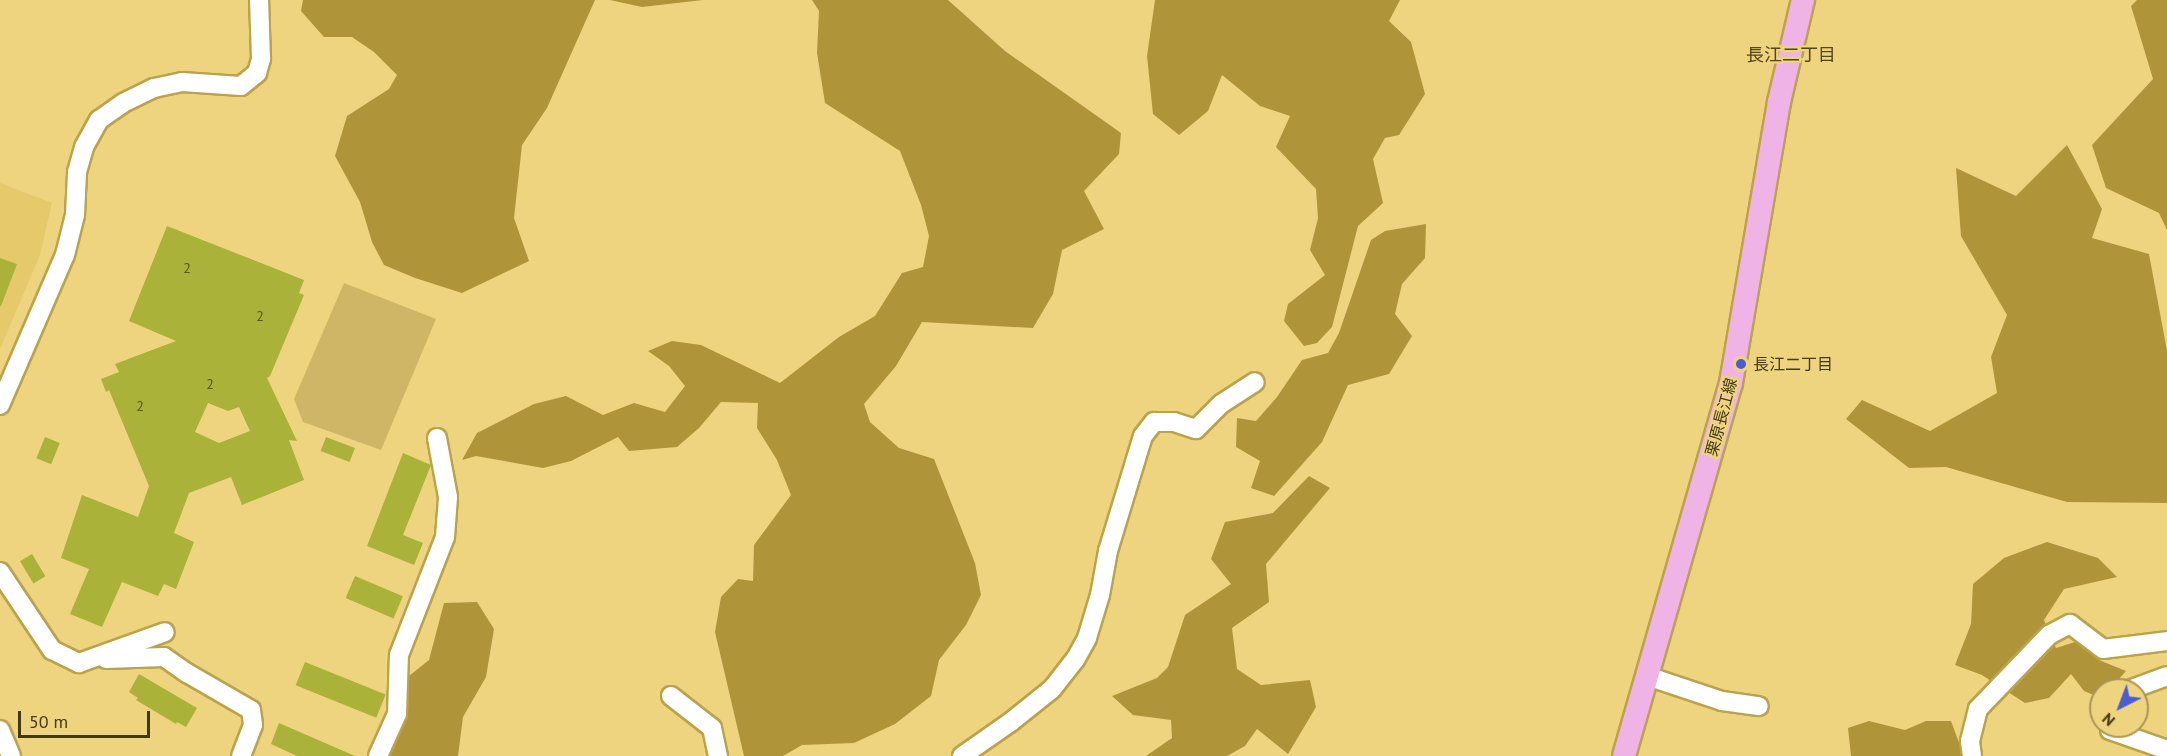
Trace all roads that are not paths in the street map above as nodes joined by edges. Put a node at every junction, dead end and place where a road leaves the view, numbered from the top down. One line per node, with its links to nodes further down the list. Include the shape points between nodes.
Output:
1 (259, 0): 4 (street, via 261,58 257,73 241,86 182,82 154,88 99,120 84,147 77,172 75,215 65,255)
2 (1803, 0): 10 (main road, 栗原長江線, via 1779,102 1731,383)
3 (1255, 382): 22 (street, via 1221,404 1196,429 1174,422 1154,422 1143,436 1108,550 1094,616 1075,660 1052,688)
4 (0, 405)
5 (437, 438): 20 (street, via 448,496 445,537 399,655 398,714)
6 (0, 572): 9 (street, via 52,650 79,663)
7 (165, 632): 9 (street)
8 (2165, 645): 24 (street, via 2103,649 2070,624 2049,635 1978,709 1970,741)
9 (102, 656): 19 (street, via 108,661 164,657 251,710 253,724)
10 (1647, 676): 14 (street, via 1722,700); 23 (main road, 栗原長江線)
11 (2167, 676): 12 (street)
12 (2149, 683)
13 (670, 696): 21 (street, via 712,728)
14 (1759, 706)
15 (0, 730): 18 (street)
16 (2133, 738): 17 (street)
17 (2167, 750)
18 (11, 756)
19 (240, 756)
20 (378, 756)
21 (718, 756)
22 (962, 756)
23 (1624, 756)
24 (1972, 756)

